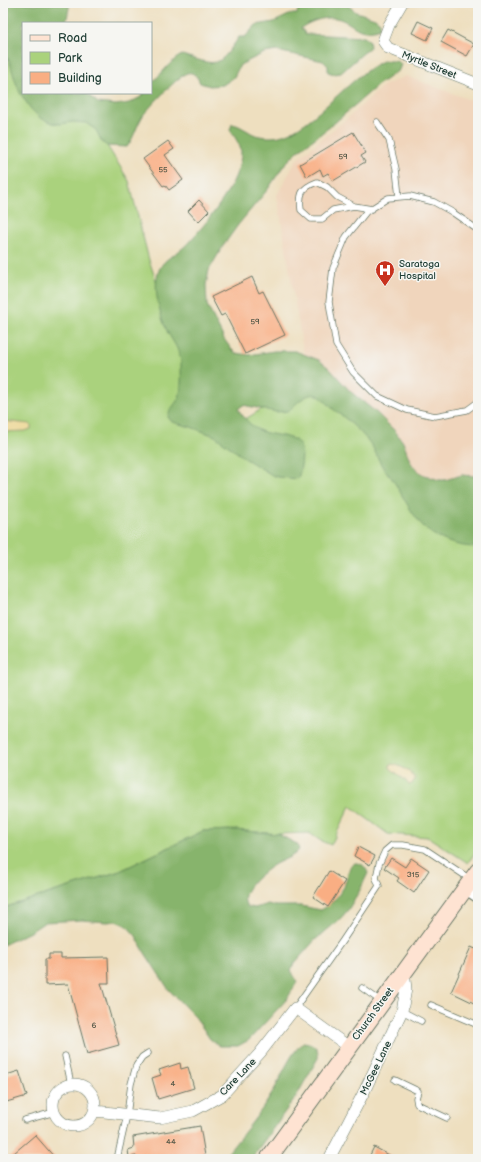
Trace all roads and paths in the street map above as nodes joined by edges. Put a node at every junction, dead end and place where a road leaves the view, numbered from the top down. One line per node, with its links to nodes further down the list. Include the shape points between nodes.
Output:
1 (402, 3): 2 (street, Myrtle Street, via 383,41 388,48)
2 (478, 84)
3 (377, 122): 4 (lane, via 389,140)
4 (399, 197): 6 (lane, via 388,198); 7 (lane, via 410,196 434,202)
5 (354, 206): 5 (lane, via 337,197 327,186 317,182 306,186 299,198 301,210 311,219 322,219 333,210); 6 (lane)
6 (372, 209): 8 (lane, via 366,212 346,237 333,268 329,302 336,345 353,372 377,396 406,410 435,416 467,410)
7 (478, 230)
8 (478, 402)
9 (473, 883): 10 (main road, Church Street); 14 (lane, via 425,849 392,846 385,851 379,864 376,878 379,886)
10 (404, 971): 12 (main road, Church Street); 15 (street, McGee Lane, via 406,989)
11 (362, 988): 12 (lane)
12 (382, 1002): 18 (main road, Church Street)
13 (431, 1005): 17 (lane)
14 (295, 1008): 18 (street); 25 (street, Care Lane, via 260,1053 222,1095 193,1111 160,1118)
15 (402, 1011): 16 (lane); 30 (street, McGee Lane)
16 (421, 1020)
17 (478, 1025)
18 (349, 1047): 29 (main road, Church Street)
19 (148, 1053): 25 (lane, via 136,1066)
20 (65, 1056): 22 (lane)
21 (394, 1080): 26 (lane, via 418,1091 417,1104)
22 (71, 1084): 23 (street, via 78,1084 90,1091 94,1097); 24 (street, via 56,1094)
23 (94, 1111): 24 (street, via 82,1125 75,1126 63,1122); 25 (street, Care Lane)
24 (55, 1112): 27 (lane)
25 (127, 1115): 28 (lane)
26 (447, 1118)
27 (24, 1120)
28 (117, 1159)
29 (268, 1159)
30 (329, 1159)

